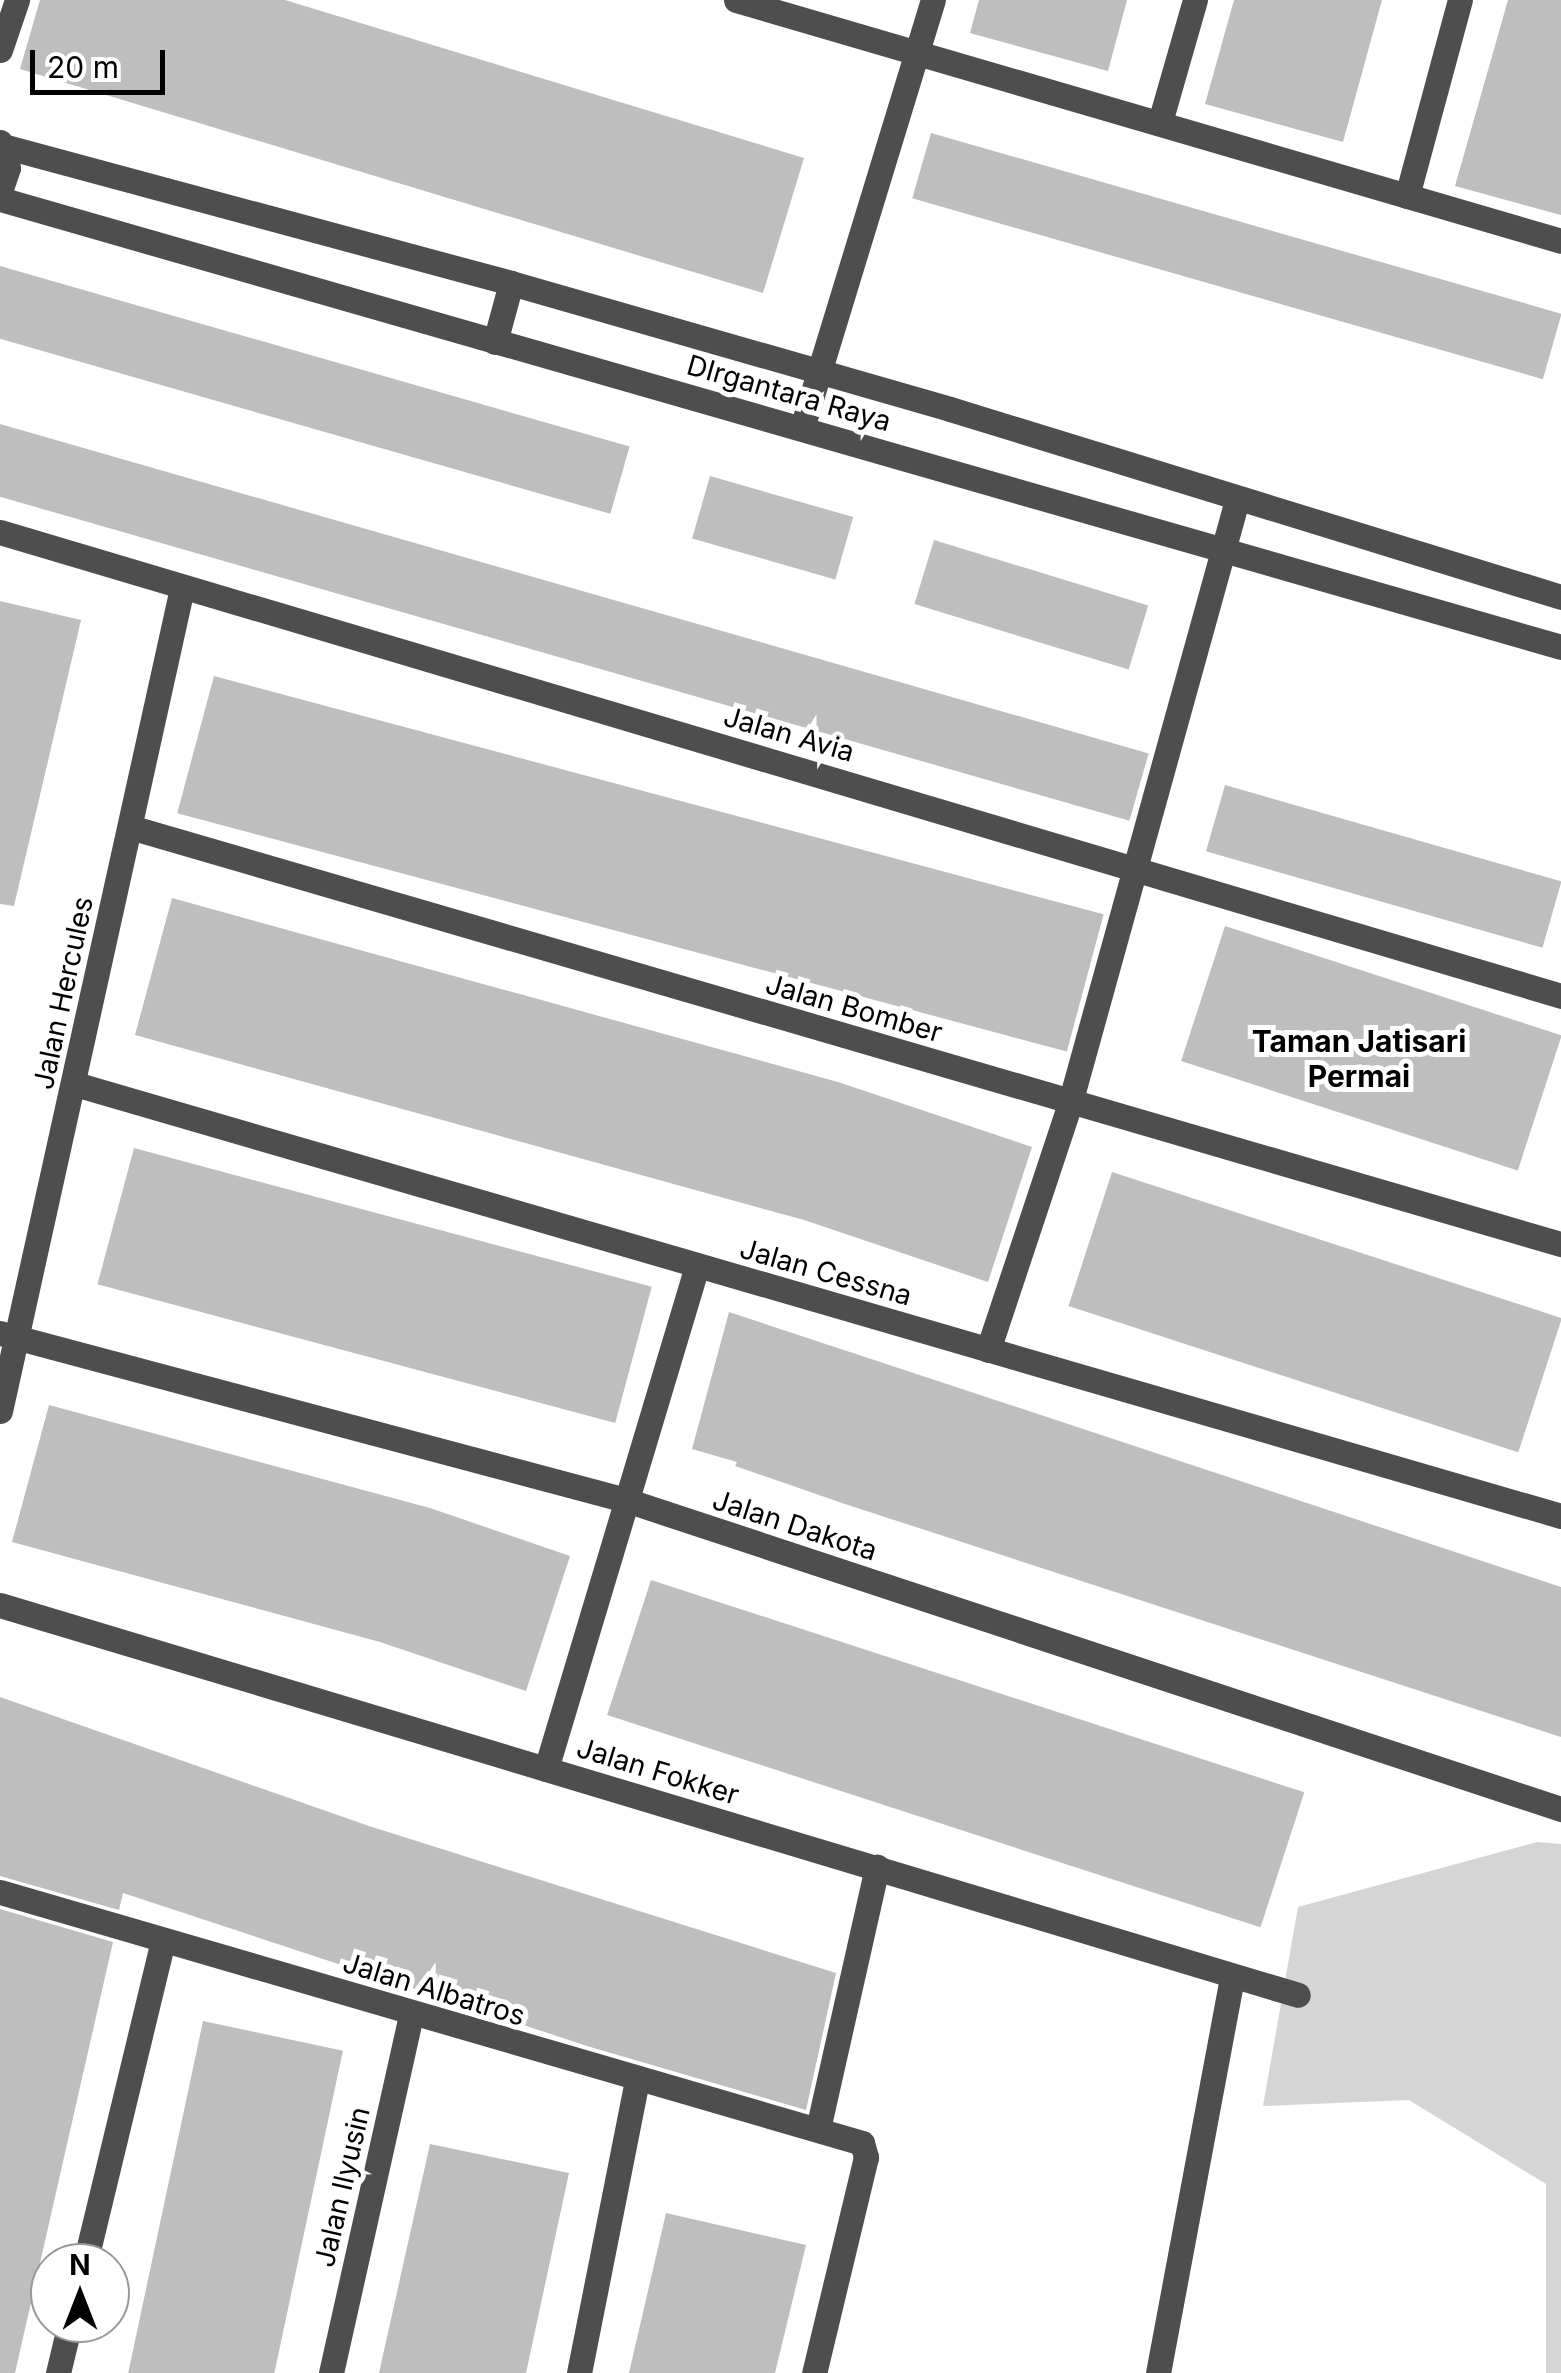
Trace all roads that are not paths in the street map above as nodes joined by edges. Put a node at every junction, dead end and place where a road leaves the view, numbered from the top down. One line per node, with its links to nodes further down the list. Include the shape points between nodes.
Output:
1 (16, 0): 6 (street)
2 (736, 0): 7 (street)
3 (933, 0): 7 (street)
4 (1195, 0): 8 (street)
5 (1460, 0): 11 (street)
6 (0, 50)
7 (914, 52): 8 (street); 15 (street)
8 (1160, 122): 11 (street)
9 (1, 144): 10 (street, via 8,168); 13 (street, DIrgantara Raya)
10 (0, 195): 14 (street, DIrgantara Raya)
11 (1407, 196): 12 (street)
12 (1561, 242)
13 (512, 283): 14 (street); 15 (street, DIrgantara Raya)
14 (495, 342): 16 (street, DIrgantara Raya)
15 (822, 374): 16 (street); 17 (street, DIrgantara Raya)
16 (802, 428): 19 (street, DIrgantara Raya)
17 (1237, 500): 19 (street); 21 (street, DIrgantara Raya)
18 (0, 532): 20 (street, Jalan Avia)
19 (1225, 554): 22 (street, DIrgantara Raya); 24 (street)
20 (182, 588): 23 (street, Jalan Hercules); 24 (street, Jalan Avia)
21 (1561, 597)
22 (1561, 647)
23 (130, 828): 26 (street, Jalan Hercules); 27 (street, Jalan Bomber)
24 (1139, 867): 25 (street, Jalan Avia); 27 (street)
25 (1561, 996)
26 (75, 1084): 29 (street, Jalan Cessna); 30 (street, Jalan Hercules)
27 (1070, 1103): 28 (street, Jalan Bomber); 31 (street)
28 (1561, 1244)
29 (697, 1266): 31 (street, Jalan Cessna); 33 (street)
30 (7, 1335): 32 (street, Jalan Hercules); 33 (street, Jalan Dakota)
31 (988, 1350): 34 (street, Jalan Cessna)
32 (0, 1411)
33 (629, 1502): 36 (street); 37 (street, Jalan Dakota)
34 (1561, 1516)
35 (0, 1605): 36 (street, Jalan Fokker)
36 (546, 1769): 38 (street, Jalan Fokker)
37 (1561, 1809)
38 (876, 1867): 41 (street, Jalan Fokker); 45 (street)
39 (0, 1892): 40 (street, Jalan Albatros)
40 (163, 1940): 43 (street, Jalan Albatros); 46 (street)
41 (1232, 1977): 42 (street, Jalan Fokker); 52 (street)
42 (1298, 1995)
43 (411, 2014): 44 (street, Jalan Albatros); 49 (street, Jalan Ilyusin)
44 (638, 2081): 45 (street, Jalan Albatros); 50 (street)
45 (818, 2128): 51 (street, Jalan Albatros, via 862,2144 866,2157)
46 (90, 2243)
47 (65, 2343): 48 (street)
48 (58, 2373)
49 (331, 2373)
50 (579, 2373)
51 (814, 2373)
52 (1158, 2373)

